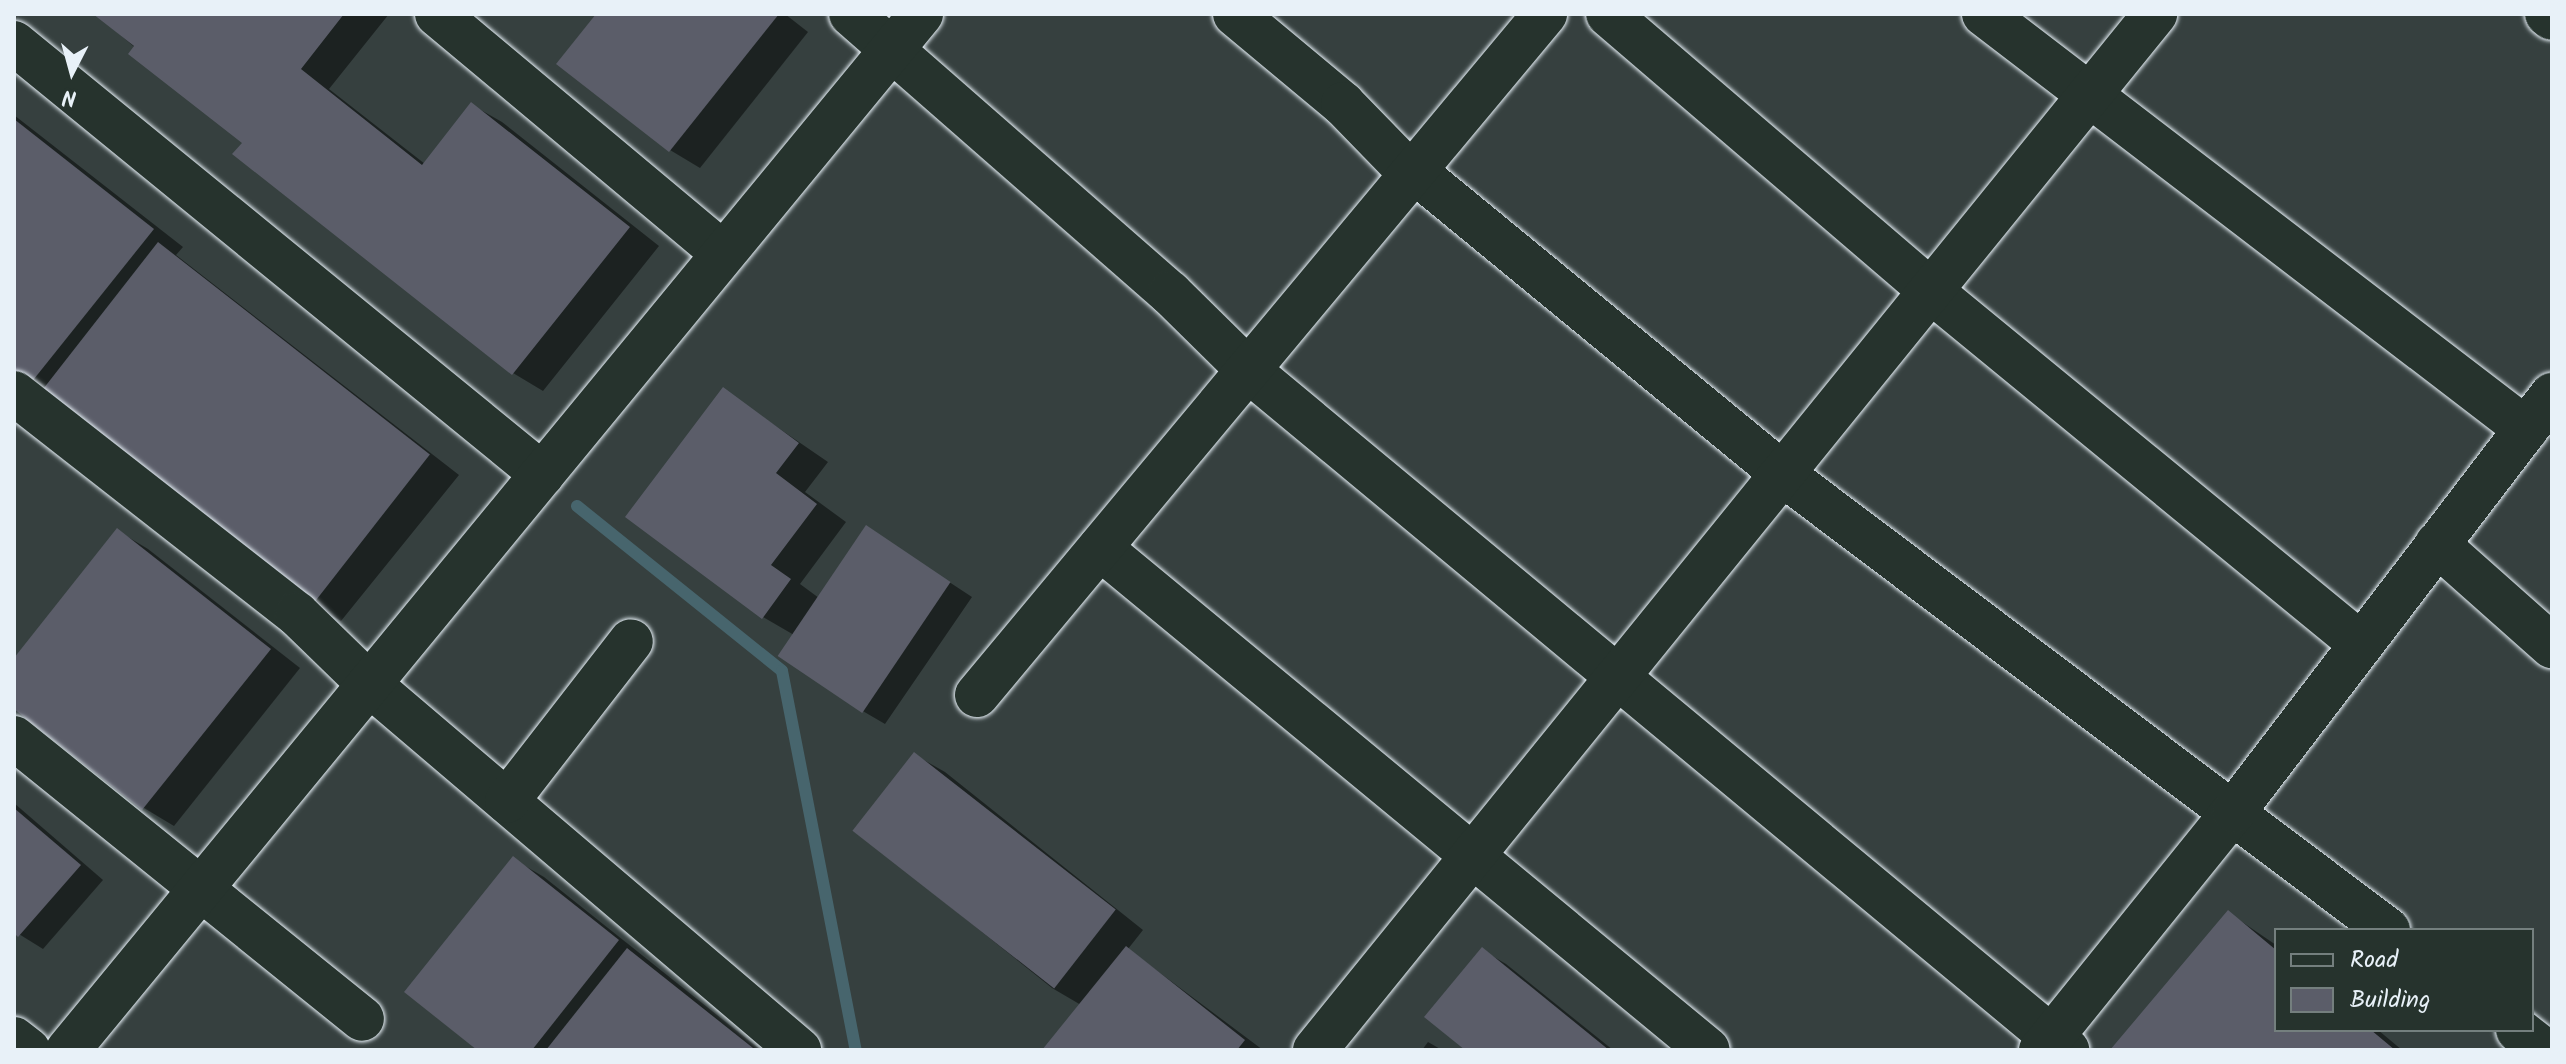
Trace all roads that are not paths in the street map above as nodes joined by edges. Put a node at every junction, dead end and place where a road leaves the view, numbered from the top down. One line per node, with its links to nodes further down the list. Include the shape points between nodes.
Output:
1 (437, 14): 15 (street)
2 (851, 14): 12 (street)
3 (921, 14): 12 (street)
4 (1235, 14): 14 (street, via 1343,104)
5 (1545, 14): 14 (street)
6 (1608, 14): 16 (street)
7 (1984, 14): 13 (street)
8 (2155, 14): 13 (street)
9 (2547, 14): 10 (street)
10 (2552, 18)
11 (14, 43): 21 (street)
12 (893, 48): 15 (street); 17 (street, via 1170,293)
13 (2087, 98): 16 (street); 20 (street)
14 (1411, 174): 17 (street); 22 (street, via 1419,175)
15 (723, 253): 21 (street)
16 (1932, 292): 22 (street); 26 (street)
17 (1248, 370): 24 (street); 28 (street)
18 (14, 393): 29 (street, via 297,614)
19 (2552, 395): 20 (street)
20 (2526, 429): 23 (street)
21 (542, 474): 29 (street)
22 (1785, 476): 28 (street); 33 (street)
23 (2437, 544): 26 (street); 27 (street)
24 (1100, 548): 30 (street); 34 (street)
25 (631, 641): 32 (street)
26 (2361, 644): 33 (street)
27 (2552, 646)
28 (1619, 677): 34 (street); 40 (street)
29 (369, 684): 32 (street); 35 (street)
30 (977, 695)
31 (14, 738): 35 (street)
32 (507, 801): 43 (street)
33 (2234, 811): 36 (street); 40 (street)
34 (1471, 857): 44 (street); 45 (street)
35 (203, 886): 37 (street); 42 (street)
36 (2385, 928)
37 (362, 1019)
38 (2521, 1032): 46 (street)
39 (14, 1039): 41 (street)
40 (2053, 1046)
41 (28, 1050)
42 (68, 1050)
43 (799, 1050)
44 (1315, 1050)
45 (1708, 1050)
46 (2544, 1050)

